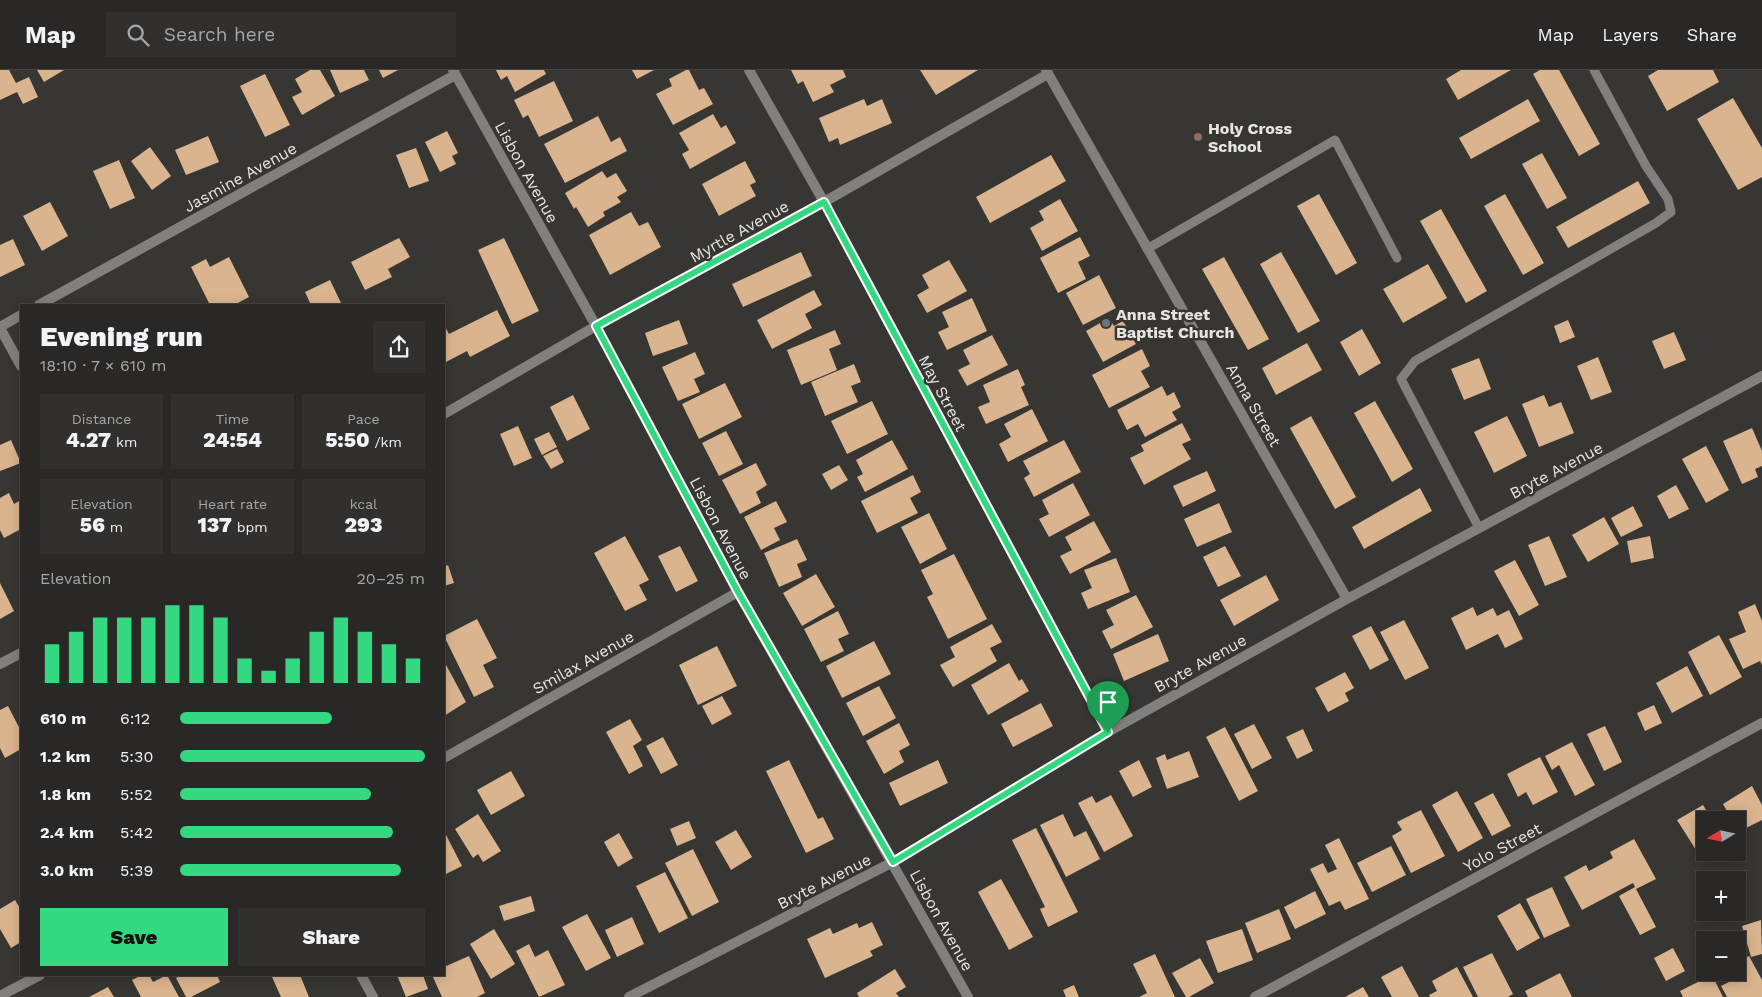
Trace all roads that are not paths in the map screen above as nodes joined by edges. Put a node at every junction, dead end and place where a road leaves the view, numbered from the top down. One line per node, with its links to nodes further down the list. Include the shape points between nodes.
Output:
1 (749, 70): 5 (street, May Street)
2 (1594, 70): 15 (lane, via 1646,166 1668,198 1671,212 1415,361 1401,379)
3 (454, 72): 8 (street, Jasmine Avenue); 10 (street, Lisbon Avenue)
4 (1047, 72): 5 (street, Myrtle Avenue); 6 (street, Anna Street)
5 (824, 202): 10 (street, Myrtle Avenue); 21 (street, May Street)
6 (1147, 249): 7 (lane, via 1334,140); 17 (street, Anna Street)
7 (1397, 258)
8 (41, 304)
9 (20, 316): 11 (street)
10 (596, 326): 14 (street, Myrtle Avenue); 16 (street, Lisbon Avenue)
11 (0, 327): 12 (street)
12 (20, 364)
13 (1762, 376): 15 (street, Bryte Avenue)
14 (445, 413)
15 (1479, 528): 17 (street, Bryte Avenue)
16 (738, 592): 22 (street, Smilax Avenue); 23 (street, Lisbon Avenue)
17 (1347, 599): 21 (street, Bryte Avenue)
18 (20, 654): 19 (street)
19 (0, 664)
20 (1762, 724): 30 (street, Yolo Street)
21 (1108, 732): 23 (street, Bryte Avenue)
22 (445, 757)
23 (893, 862): 28 (street, Bryte Avenue); 29 (street, Lisbon Avenue)
24 (38, 976): 26 (street)
25 (362, 976): 27 (street)
26 (0, 996)
27 (373, 997)
28 (629, 997)
29 (968, 997)
30 (1255, 997)

